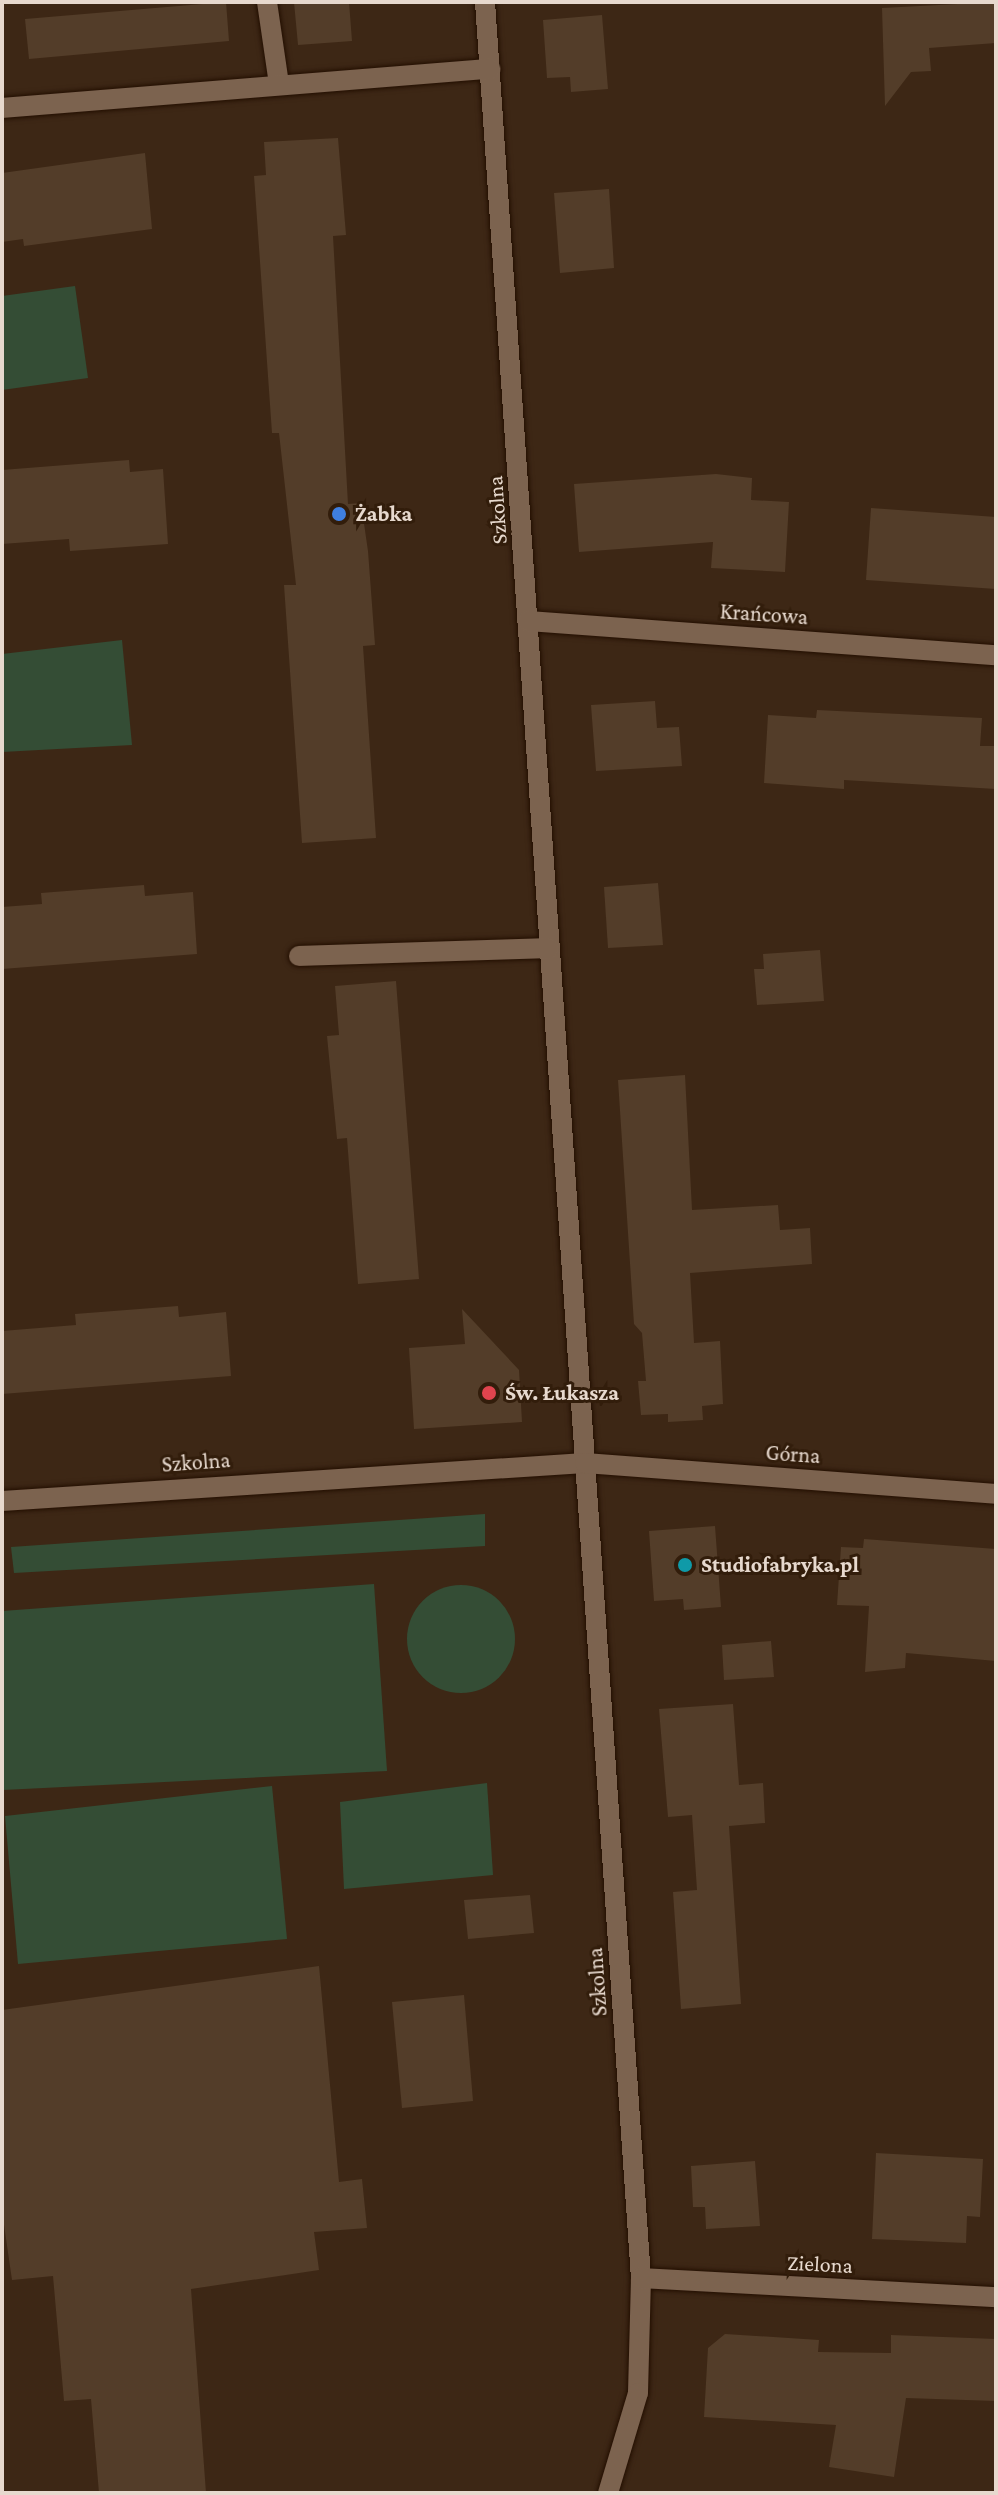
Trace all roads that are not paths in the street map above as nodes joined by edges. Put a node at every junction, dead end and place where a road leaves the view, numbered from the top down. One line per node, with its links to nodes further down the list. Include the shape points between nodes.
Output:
1 (267, 2): 4 (street)
2 (485, 2): 3 (street, Szkolna)
3 (490, 69): 4 (street); 6 (street, Szkolna)
4 (279, 84): 5 (street)
5 (2, 108)
6 (528, 621): 7 (street, Krańcowa); 8 (street, Szkolna)
7 (996, 655)
8 (549, 948): 9 (street); 10 (street, Szkolna)
9 (299, 956)
10 (585, 1463): 11 (street, Górna); 12 (street, Szkolna); 13 (street, Szkolna)
11 (996, 1494)
12 (2, 1501)
13 (641, 2278): 14 (street, Zielona); 15 (street, Szkolna, via 638,2393)
14 (996, 2297)
15 (608, 2493)

